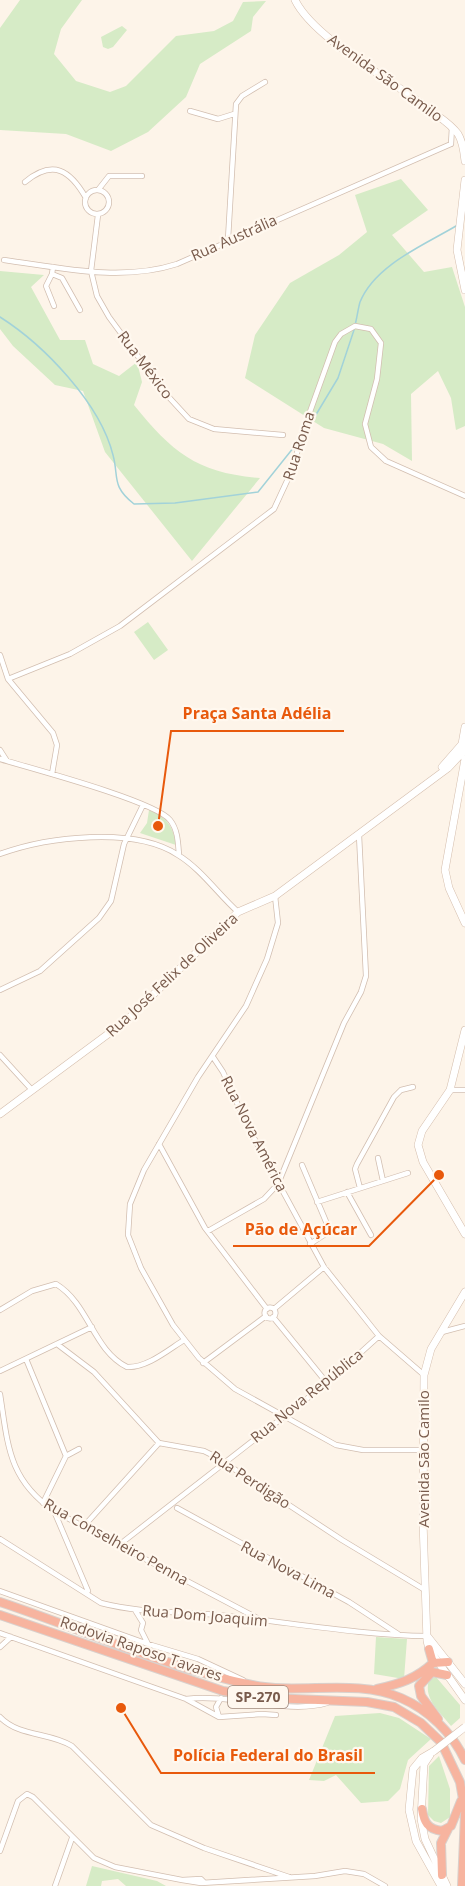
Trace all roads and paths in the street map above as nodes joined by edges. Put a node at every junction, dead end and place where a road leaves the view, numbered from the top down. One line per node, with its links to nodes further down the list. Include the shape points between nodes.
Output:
1 (295, 0): 5 (main road, Avenida São Camilo, via 320,30)
2 (265, 82): 4 (street, via 238,99)
3 (190, 111): 4 (street, via 218,118)
4 (234, 114): 16 (street)
5 (452, 127): 6 (street); 7 (main road, Avenida São Camilo)
6 (451, 144): 7 (street); 16 (street, Rua Austrália)
7 (463, 149): 8 (main road, Avenida São Camilo)
8 (465, 161)
9 (142, 176): 12 (street, via 109,177)
10 (465, 180): 14 (main road)
11 (25, 182): 13 (street, via 59,170 71,176)
12 (98, 190): 13 (street); 15 (street, Rua México, via 108,196 110,205)
13 (86, 198): 15 (street, via 87,209)
14 (464, 207): 21 (main road, via 457,261)
15 (98, 215): 19 (street, Rua México)
16 (228, 239): 19 (street, Rua Austrália, via 177,264 146,273)
17 (4, 260): 18 (street, Rua Austrália)
18 (53, 267): 19 (street, Rua Austrália); 20 (street)
19 (91, 272): 24 (street, Rua México, via 109,317 165,393 189,418 214,429)
20 (52, 274): 22 (street, via 46,286); 23 (street, via 63,278)
21 (465, 290)
22 (54, 306)
23 (80, 310)
24 (283, 435)
25 (465, 496): 27 (street, Rua Roma, via 374,452 365,424 377,379 381,343 371,329 355,326 335,342 293,468 274,509 120,626 69,654)
26 (0, 655): 27 (street)
27 (9, 679): 33 (street, via 53,733 57,745)
28 (465, 727): 30 (main road)
29 (0, 750): 32 (street)
30 (463, 753): 35 (main road, Rua José Felix de Oliveira); 41 (main road, via 459,802 445,870)
31 (0, 759): 32 (street)
32 (7, 761): 33 (street)
33 (52, 774): 34 (street)
34 (143, 805): 36 (street); 38 (street, via 171,820)
35 (359, 835): 39 (main road, Rua José Felix de Oliveira); 56 (street, via 366,976)
36 (127, 838): 37 (street, via 37,842); 38 (street); 42 (street, via 113,895 99,918 40,971)
37 (0, 854)
38 (179, 855): 40 (street)
39 (275, 896): 40 (main road, Rua José Felix de Oliveira); 45 (street, via 278,923 274,943 246,1006)
40 (238, 912): 47 (main road, Rua José Felix de Oliveira, via 127,1020)
41 (465, 923)
42 (0, 990)
43 (465, 1030): 48 (main road)
44 (0, 1055): 47 (street)
45 (213, 1057): 51 (street, Rua Nova América); 56 (street, Rua Nova América)
46 (413, 1087): 57 (street, via 394,1097 357,1164)
47 (32, 1090): 50 (main road, Rua José Felix de Oliveira)
48 (450, 1090): 49 (street); 62 (main road, via 422,1131 418,1145 423,1162)
49 (465, 1090)
50 (0, 1114)
51 (159, 1144): 60 (street); 75 (street, Rua Nova América, via 130,1204 128,1235 141,1268)
52 (378, 1158): 55 (street)
53 (302, 1165): 59 (street)
54 (408, 1173): 55 (street)
55 (383, 1180): 57 (street)
56 (278, 1184): 60 (street, via 264,1199); 63 (street, Rua Nova América)
57 (360, 1188): 58 (street)
58 (347, 1192): 59 (street); 61 (street)
59 (317, 1202): 63 (street, via 330,1232)
60 (208, 1231): 66 (street)
61 (371, 1234)
62 (465, 1234)
63 (310, 1244): 64 (street, Rua Nova América)
64 (324, 1267): 68 (street); 74 (street, Rua Nova América)
65 (465, 1292): 73 (main road, Avenida São Camilo)
66 (267, 1309): 68 (street); 69 (street)
67 (0, 1310): 72 (street, via 32,1290 56,1284 75,1299)
68 (274, 1310): 70 (street)
69 (266, 1316): 70 (street); 78 (street)
70 (273, 1317): 81 (street)
71 (465, 1326): 73 (street)
72 (92, 1327): 75 (street, via 115,1358 127,1367 164,1353); 76 (street)
73 (442, 1332): 80 (main road, Avenida São Camilo, via 431,1349)
74 (379, 1336): 80 (street, Rua Nova América); 81 (street, Rua Nova República)
75 (184, 1340): 78 (street, Rua Nova América)
76 (57, 1344): 77 (street); 84 (street, via 94,1372)
77 (26, 1359): 79 (street); 87 (street)
78 (203, 1363): 83 (street, Rua Nova América, via 235,1389)
79 (0, 1371)
80 (424, 1375): 86 (main road, Avenida São Camilo)
81 (327, 1383): 83 (street, Rua Nova República)
82 (0, 1394): 89 (street, Rua Conselheiro Penna, via 9,1451 28,1491)
83 (283, 1416): 86 (street, Rua Nova América, via 348,1448); 88 (street, Rua Nova República)
84 (159, 1443): 88 (street, Rua Perdigão, via 204,1451); 92 (street)
85 (80, 1449): 87 (street)
86 (423, 1450): 95 (main road, Avenida São Camilo)
87 (66, 1456): 89 (street)
88 (226, 1463): 94 (street, Rua Nova República); 95 (street, Rua Perdigão)
89 (43, 1503): 91 (street, Rua Conselheiro Penna)
90 (177, 1508): 106 (street, Rua Nova Lima, via 349,1602)
91 (54, 1511): 92 (street, Rua Conselheiro Penna); 97 (street)
92 (84, 1526): 94 (street, Rua Conselheiro Penna)
93 (0, 1539): 97 (street, Rua Dom Joaquim)
94 (119, 1545): 102 (street, Rua Conselheiro Penna)
95 (425, 1590): 108 (main road, Avenida São Camilo)
96 (0, 1591): 109 (street)
97 (89, 1593): 99 (street, Rua Dom Joaquim, via 101,1603)
98 (0, 1602): 116 (highway, Rodovia Raposo Tavares / SP-270, via 178,1664)
99 (135, 1610): 100 (street, Rua Dom Joaquim); 103 (street)
100 (154, 1613): 102 (street, Rua Dom Joaquim); 103 (street)
101 (0, 1615): 121 (highway, Rodovia Raposo Tavares / SP-270, via 199,1684 240,1694)
102 (264, 1621): 106 (street, Rua Dom Joaquim)
103 (143, 1623): 104 (street)
104 (141, 1629): 109 (street); 110 (street)
105 (0, 1633): 107 (street)
106 (398, 1634): 108 (street, Rua Dom Joaquim)
107 (12, 1637): 111 (street); 119 (street)
108 (428, 1637): 112 (main road, Avenida São Camilo); 113 (main road)
109 (132, 1638): 110 (street)
110 (148, 1644): 116 (street, via 198,1659)
111 (0, 1647)
112 (429, 1649): 113 (highway)
113 (440, 1662): 114 (main road); 115 (main road); 117 (highway, via 410,1680)
114 (447, 1675): 120 (main road); 125 (highway, via 432,1672 419,1686)
115 (465, 1684)
116 (253, 1685): 117 (highway, Rodovia Raposo Tavares / SP-270)
117 (373, 1690): 125 (highway, Rodovia Raposo Tavares / SP-270, via 412,1703)
118 (221, 1698): 119 (street); 121 (street, via 287,1705); 124 (street, via 216,1707)
119 (186, 1699): 124 (street)
120 (465, 1700)
121 (329, 1702): 131 (highway, Rodovia Raposo Tavares / SP-270, via 382,1704 421,1723 447,1751)
122 (276, 1715): 124 (street)
123 (0, 1717): 138 (street, via 16,1729 72,1746 151,1825)
124 (219, 1717)
125 (443, 1727): 127 (highway, Rodovia Raposo Tavares / SP-270)
126 (465, 1727): 129 (main road, bridge)
127 (457, 1744): 128 (highway); 130 (highway, Rodovia Raposo Tavares / SP-270)
128 (465, 1750)
129 (432, 1752): 132 (main road, via 424,1764); 141 (main road, via 413,1769 409,1810 416,1841)
130 (465, 1760)
131 (463, 1795): 133 (highway, Rodovia Raposo Tavares / SP-270); 134 (highway, via 458,1814)
132 (422, 1809): 134 (highway, via 428,1826); 137 (main road, via 422,1829)
133 (465, 1812): 143 (highway, Rodovia Raposo Tavares / SP-270)
134 (448, 1829): 137 (highway, via 441,1844)
135 (72, 1838): 136 (street, via 27,1794 18,1801); 138 (street, via 101,1862 182,1880); 139 (street)
136 (0, 1851)
137 (442, 1875): 142 (main road)
138 (289, 1877): 140 (street, via 353,1872)
139 (56, 1886)
140 (385, 1886)
141 (441, 1886)
142 (447, 1886)
143 (462, 1886)

